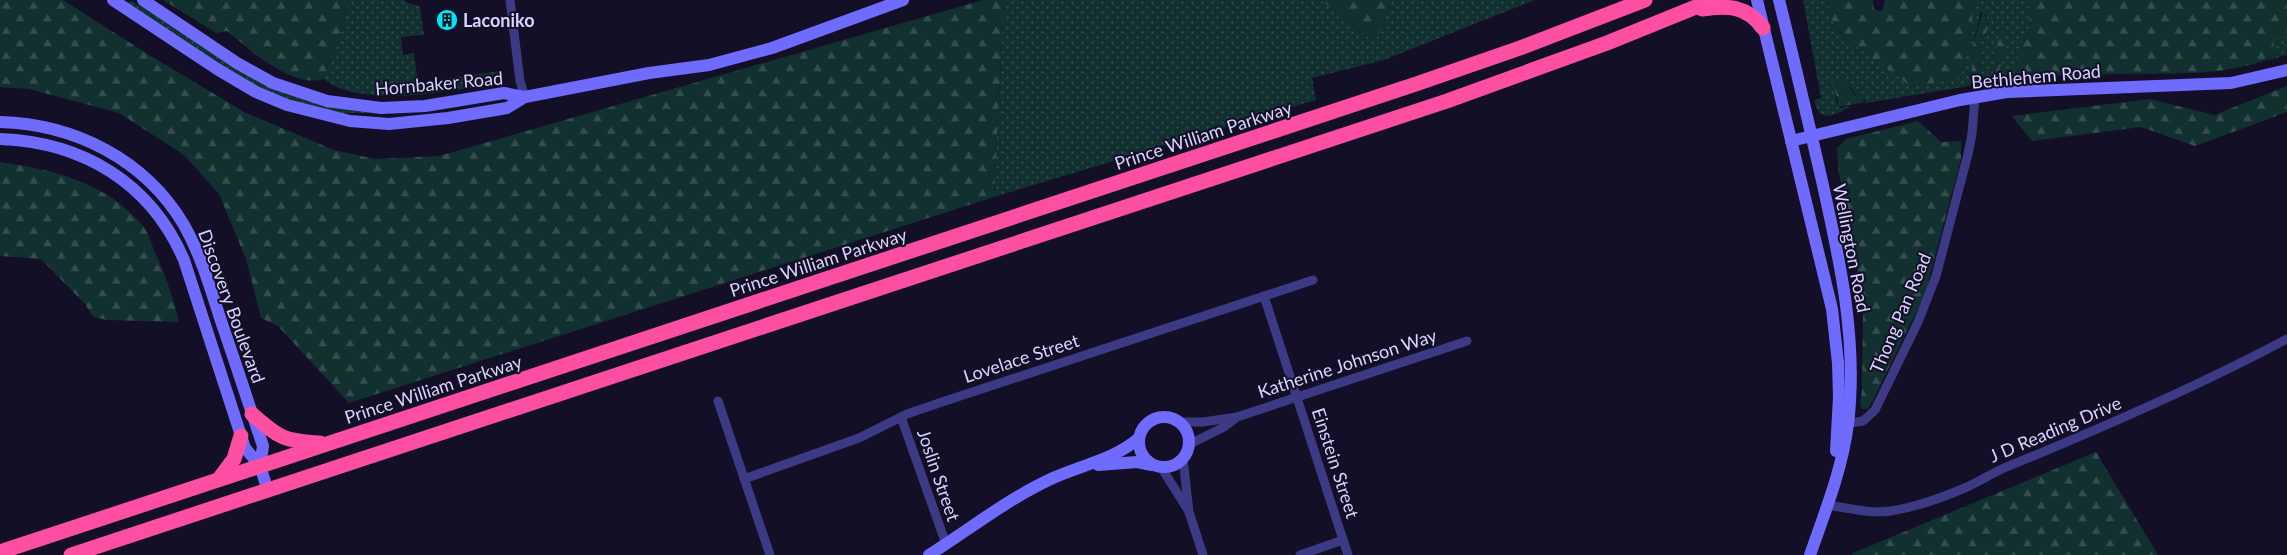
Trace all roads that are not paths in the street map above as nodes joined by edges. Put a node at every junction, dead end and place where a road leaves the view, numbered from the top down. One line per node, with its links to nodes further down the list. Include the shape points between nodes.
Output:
1 (113, 0): 12 (main road, Hornbaker Road, via 256,92 287,105 350,122 388,124 448,118 507,108)
2 (143, 0): 12 (main road, Hornbaker Road, via 247,69 280,86 327,101 389,108 426,106 504,93)
3 (510, 0): 12 (street)
4 (903, 0): 12 (main road, Hornbaker Road, via 736,59)
5 (1645, 0): 33 (highway, Prince William Parkway, via 1416,84)
6 (1713, 0): 9 (highway)
7 (1757, 0): 10 (main road, Wellington Road)
8 (1779, 0): 15 (main road, Wellington Road)
9 (1688, 11): 10 (highway, via 1732,6 1749,13); 41 (highway, via 1447,101)
10 (1763, 28): 17 (main road, Wellington Road)
11 (2287, 70): 13 (main road, Bethlehem Road, via 2231,83 2040,90)
12 (525, 97)
13 (1974, 97): 15 (main road, Bethlehem Road); 30 (street, Thong Pan Road, via 1968,154 1944,253 1928,299 1876,410 1863,421)
14 (0, 122): 18 (main road, Discovery Boulevard, via 39,126 76,136 103,148)
15 (1812, 136): 17 (main road, Bethlehem Road); 30 (main road, Wellington Road, via 1846,296 1851,361)
16 (0, 138): 19 (main road, Discovery Boulevard, via 63,149 88,158)
17 (1791, 141): 30 (main road, Wellington Road, via 1832,309)
18 (130, 166): 19 (main road); 26 (main road, Discovery Boulevard, via 161,192 195,246)
19 (120, 178): 31 (main road, Discovery Boulevard, via 149,203 179,248)
20 (1313, 280): 21 (street, Lovelace Street)
21 (1264, 296): 24 (street, Einstein Street); 27 (street, Lovelace Street)
22 (2287, 340): 42 (street, J D Reading Drive, via 1967,487 1888,511 1872,512)
23 (1467, 341): 24 (street, Katherine Johnson Way)
24 (1297, 397): 28 (street, Katherine Johnson Way); 44 (street, Einstein Street)
25 (718, 400): 40 (street)
26 (252, 414): 33 (highway, via 287,440); 36 (main road, Discovery Boulevard, via 263,446)
27 (901, 417): 40 (street, Lovelace Street, via 859,438); 45 (street, Joslin Street)
28 (1237, 417): 29 (street, Katherine Johnson Way); 34 (street, Katherine Johnson Way)
29 (1181, 422): 32 (main road, via 1156,417 1143,428); 34 (main road)
30 (1843, 424): 42 (main road, Wellington Road)
31 (241, 436): 36 (main road, Discovery Boulevard, via 245,448); 39 (highway, via 234,459)
32 (1139, 438): 37 (main road, via 1126,449); 38 (main road, via 1141,453)
33 (329, 443): 36 (highway, Prince William Parkway)
34 (1190, 444): 35 (main road)
35 (1184, 459): 38 (main road, via 1177,464); 43 (street)
36 (260, 466): 39 (highway, Prince William Parkway); 41 (main road, Discovery Boulevard)
37 (1085, 466): 38 (main road, via 1137,462); 45 (main road, via 1052,478)
38 (1157, 466): 43 (street)
39 (219, 479): 46 (highway, Prince William Parkway)
40 (744, 479): 48 (street)
41 (268, 491): 47 (highway)
42 (1827, 505): 53 (main road, Wellington Road)
43 (1189, 512): 50 (street)
44 (1344, 540): 51 (street); 52 (street, Einstein Street)
45 (946, 544): 49 (main road)
46 (0, 552)
47 (71, 555)
48 (770, 555)
49 (929, 555)
50 (1203, 555)
51 (1300, 555)
52 (1348, 555)
53 (1810, 555)

